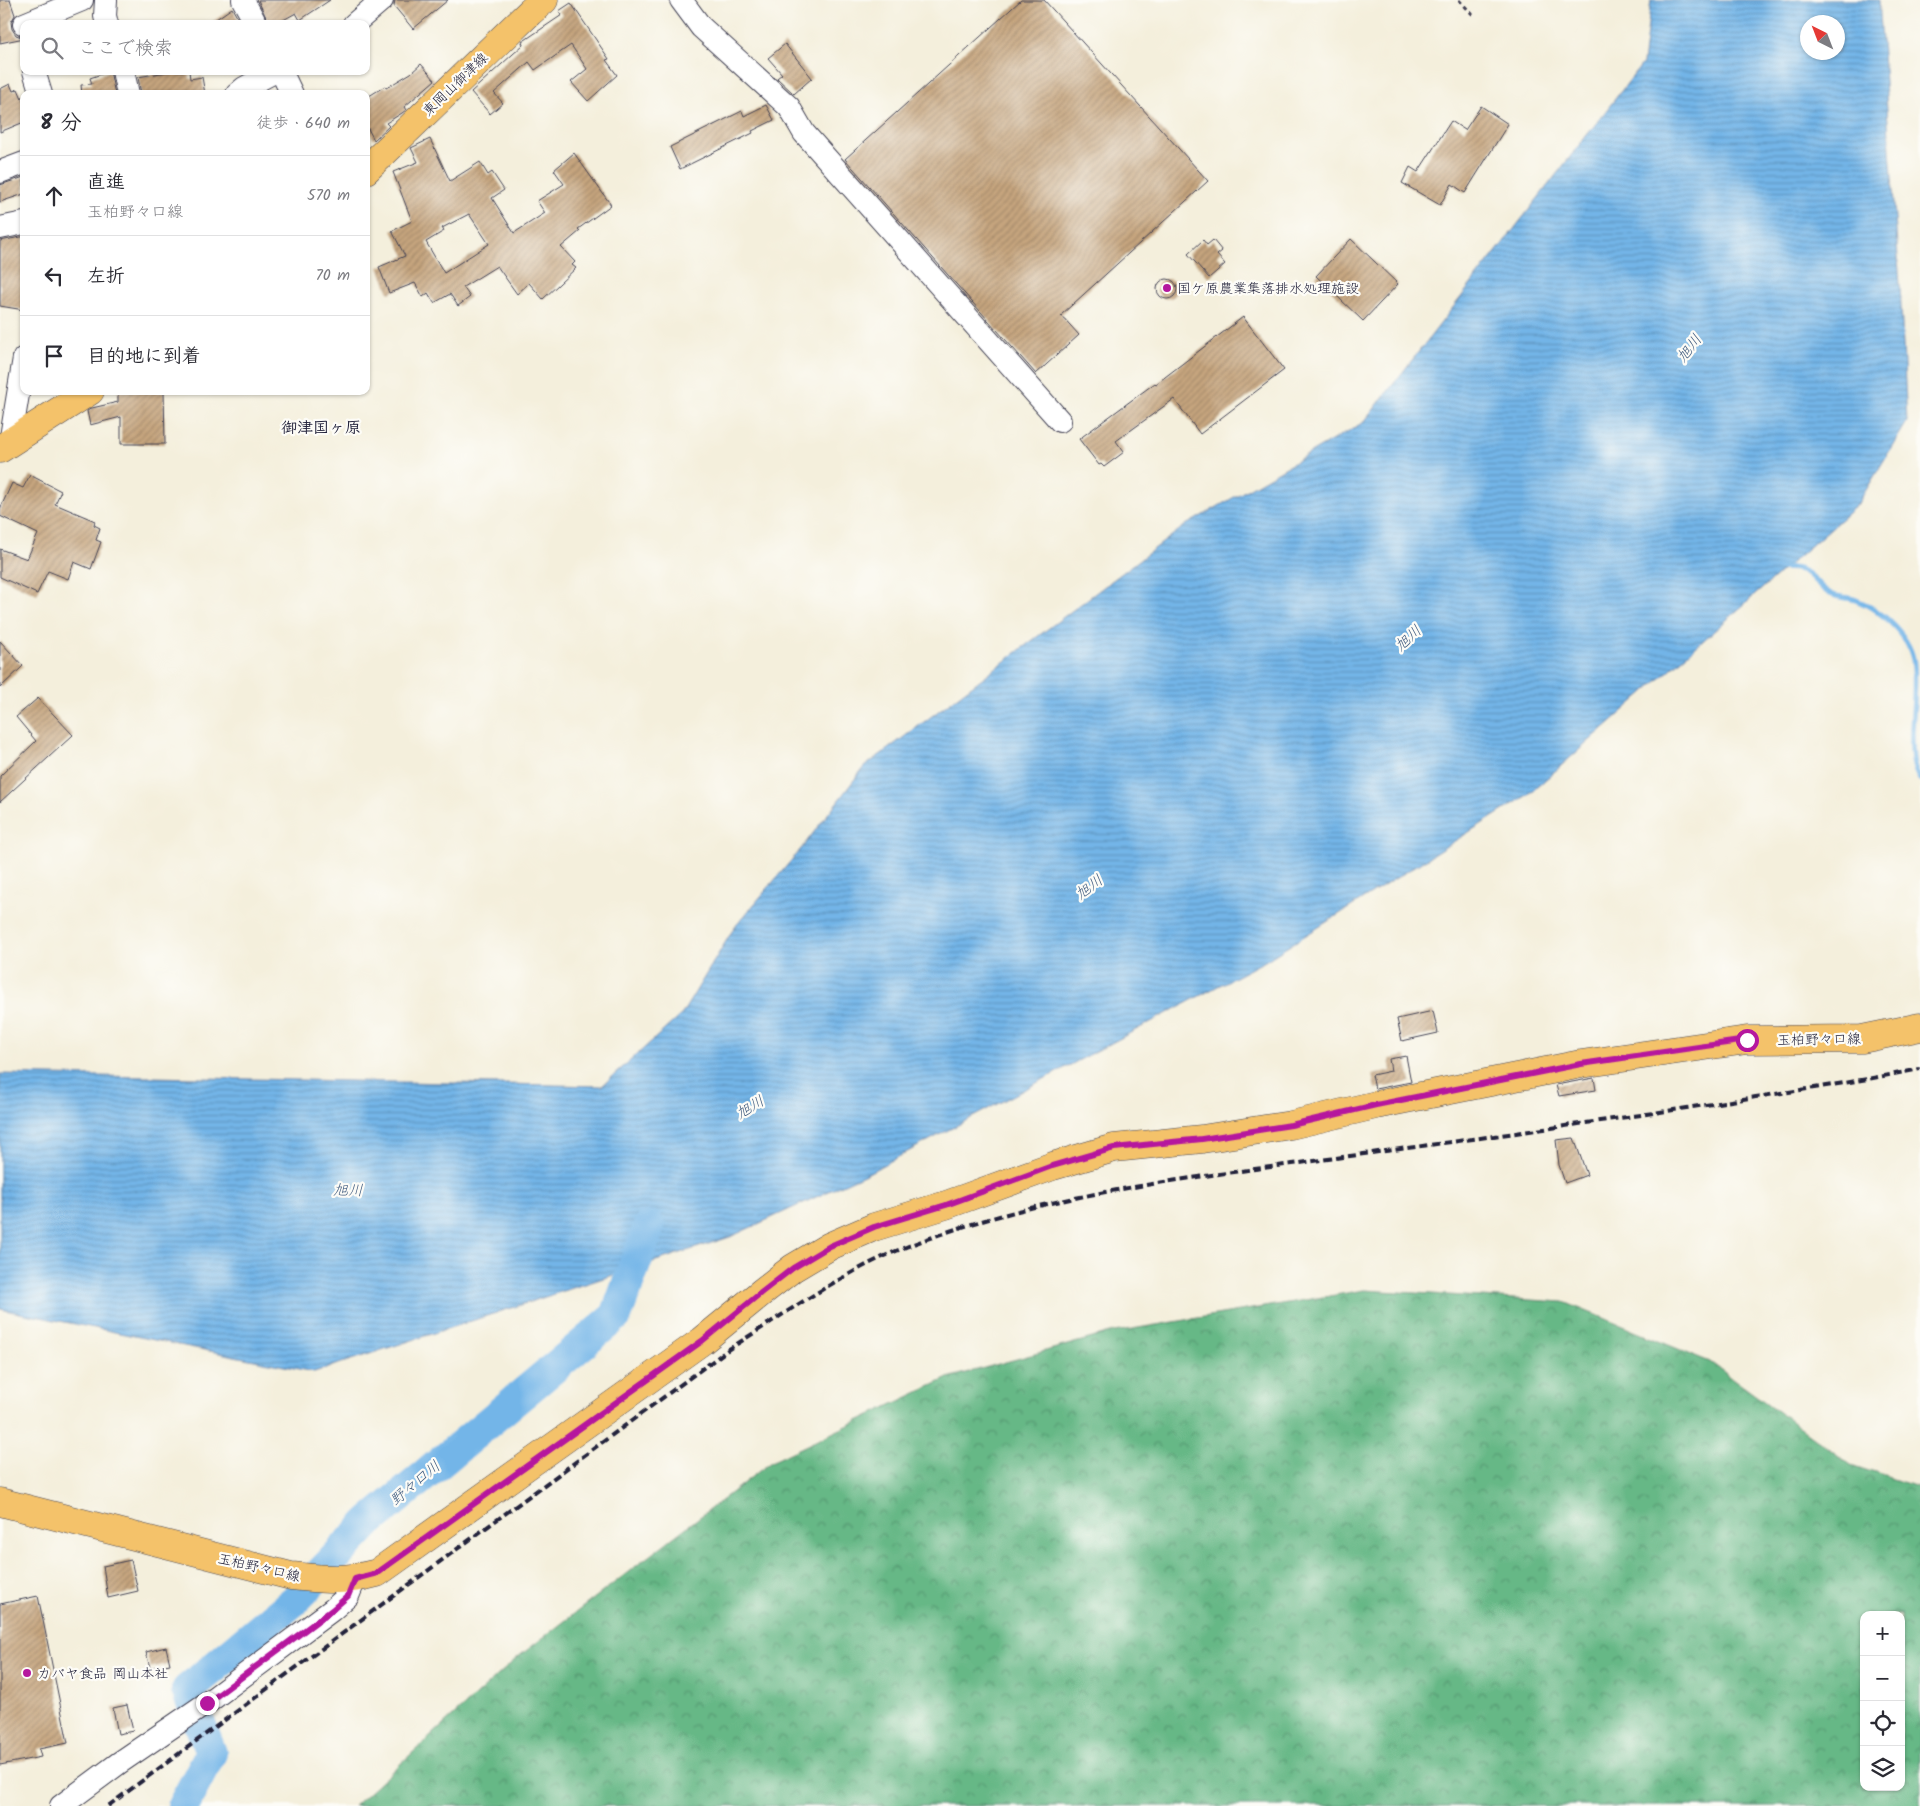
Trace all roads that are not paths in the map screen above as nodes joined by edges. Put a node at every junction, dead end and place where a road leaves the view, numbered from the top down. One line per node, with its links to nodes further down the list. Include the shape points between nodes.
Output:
1 (82, 0): 7 (street)
2 (106, 0): 8 (street)
3 (243, 0): 9 (street)
4 (382, 0): 10 (street)
5 (544, 0): 20 (main road, 東岡山御津線)
6 (681, 0): 26 (street, via 701,27 789,107 804,133)
7 (34, 20)
8 (106, 20)
9 (254, 20)
10 (359, 20)
11 (35, 75): 15 (street)
12 (124, 75): 16 (street)
13 (268, 75): 17 (street)
14 (283, 75): 18 (street)
15 (40, 90)
16 (127, 90)
17 (242, 90)
18 (290, 90)
19 (20, 164): 21 (street)
20 (370, 166)
21 (0, 172)
22 (20, 224): 23 (street)
23 (0, 228)
24 (20, 377): 27 (street)
25 (84, 395): 27 (main road)
26 (1060, 421)
27 (5, 446)
28 (1920, 1027): 30 (main road, 玉柏野々口線, via 1862,1039 1747,1040 1581,1064 1291,1125 1114,1148 874,1227 830,1246 793,1268 702,1341 385,1568)
29 (0, 1502): 30 (main road, 玉柏野々口線, via 291,1576)
30 (347, 1580): 31 (street, via 348,1596 332,1610)
31 (61, 1806)

